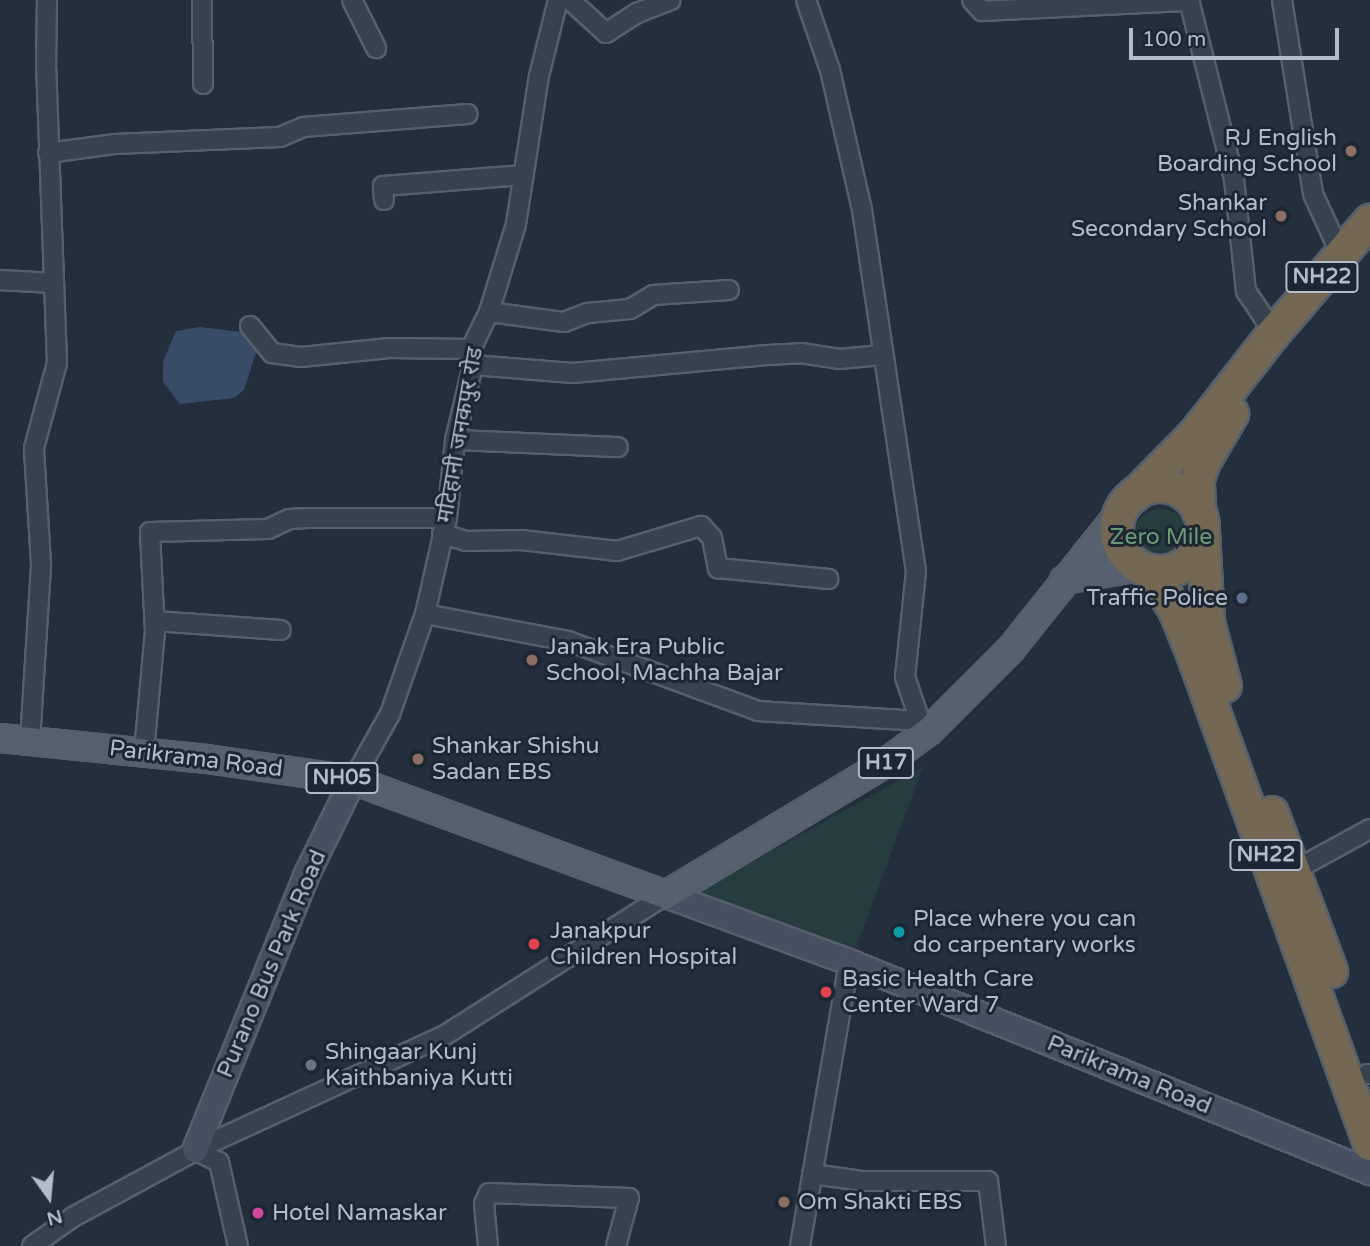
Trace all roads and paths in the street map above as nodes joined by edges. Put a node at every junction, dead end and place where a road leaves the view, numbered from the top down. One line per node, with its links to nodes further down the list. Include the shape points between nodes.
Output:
1 (47, 0): 14 (street)
2 (202, 0): 12 (street)
3 (352, 0): 11 (street)
4 (558, 0): 15 (street, मटिहानी जनकपुर रोड, via 539,76)
5 (570, 0): 6 (street, via 607,33 637,13)
6 (671, 0)
7 (806, 0): 25 (street, via 830,70 862,210)
8 (972, 0): 10 (street, via 982,11)
9 (1282, 0): 18 (street, via 1312,194)
10 (1189, 1): 24 (street, via 1234,179 1246,291)
11 (376, 48)
12 (203, 84)
13 (467, 114): 14 (street, via 303,127 280,137 115,144)
14 (48, 153): 20 (street)
15 (524, 174): 16 (street, via 383,186); 22 (street, मटिहानी जनकपुर रोड, via 516,224)
16 (384, 200)
17 (1370, 221): 18 (highway, NH22)
18 (1355, 254): 24 (highway, NH22); 30 (highway, NH22, via 1224,424 1198,479)
19 (0, 280): 20 (street)
20 (53, 283): 40 (street, via 57,363 34,448 41,564)
21 (729, 290): 22 (street, via 653,295 631,309 588,313 565,323)
22 (489, 312): 26 (street, मटिहानी जनकपुर रोड)
23 (250, 326): 26 (street, via 272,353 301,357 390,348)
24 (1274, 333): 29 (highway, NH22, via 1195,434)
25 (882, 355): 26 (street, via 839,359 779,355 573,373); 38 (street, via 916,571 905,677)
26 (472, 357): 27 (street, मटिहानी जनकपुर रोड)
27 (456, 440): 28 (street); 31 (street, मटिहानी जनकपुर रोड)
28 (618, 447)
29 (1130, 501): 30 (highway, via 1152,488 1171,488 1188,497); 32 (highway, NH22, via 1118,536 1128,557); 34 (main road, H17)
30 (1201, 522): 32 (highway, NH22, via 1188,562 1173,570); 44 (highway, NH22, via 1206,599 1220,671)
31 (444, 526): 33 (street, via 466,541 521,540 617,551 701,526 712,538 718,568); 35 (street, मटिहानी जनकपुर रोड); 36 (street, via 307,518 289,519 268,529 156,529 148,536 156,575)
32 (1146, 569): 34 (main road); 48 (highway, NH22, via 1182,625)
33 (828, 579)
34 (1063, 580): 38 (main road, H17, via 1012,649)
35 (425, 614): 38 (street, via 568,641 758,711); 42 (street, मटिहानी जनकपुर रोड, via 390,714)
36 (155, 621): 37 (street); 41 (street)
37 (281, 630)
38 (925, 726): 45 (main road, H17, via 884,764)
39 (0, 738): 40 (main road, Parikrama Road / NH05)
40 (30, 741): 41 (main road, Parikrama Road / NH05)
41 (144, 752): 42 (main road, Parikrama Road / NH05)
42 (353, 780): 45 (main road, Parikrama Road / NH05); 49 (street, Purano Bus Park Road, via 306,876)
43 (1370, 829): 44 (street)
44 (1296, 870): 47 (highway, NH22)
45 (666, 895): 46 (street, NH05); 49 (street, via 445,1034)
46 (849, 962): 50 (street, Parikrama Road / NH05); 51 (street)
47 (1369, 1077)
48 (1370, 1144)
49 (195, 1150): 52 (street, via 73,1217); 53 (street, via 219,1162)
50 (1370, 1172)
51 (812, 1174): 56 (street); 57 (street, via 862,1181 988,1181)
52 (32, 1246)
53 (238, 1246)
54 (488, 1246): 55 (street, via 484,1204 489,1193 629,1198)
55 (616, 1246)
56 (800, 1246)
57 (996, 1246)

